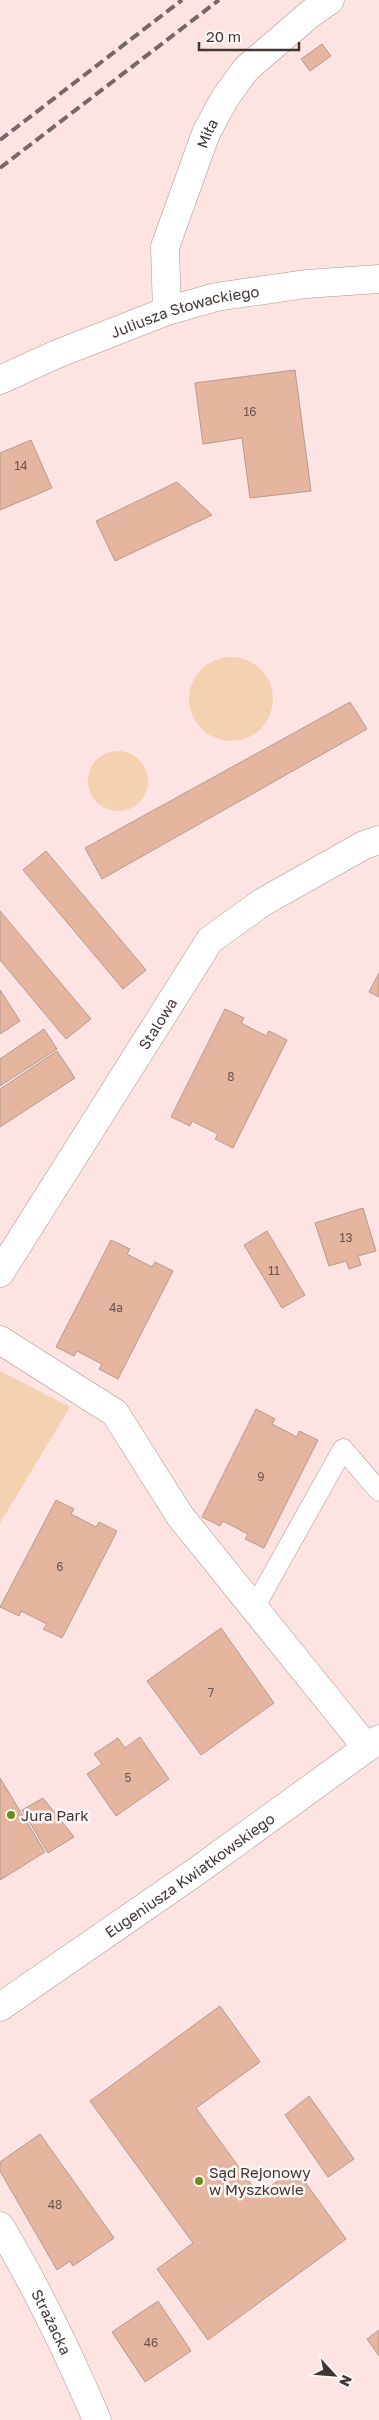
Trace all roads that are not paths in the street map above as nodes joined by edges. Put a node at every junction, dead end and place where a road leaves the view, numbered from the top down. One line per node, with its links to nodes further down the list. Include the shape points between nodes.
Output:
1 (330, 0): 3 (street, Miła, via 246,69 224,98 206,133 165,247)
2 (379, 278): 3 (street, Juliusza Słowackiego, via 242,293)
3 (167, 311): 4 (street, Juliusza Słowackiego)
4 (0, 380)
5 (379, 840): 6 (street, Stalowa, via 364,845 263,902 210,940)
6 (0, 1273)
7 (0, 1340): 9 (street, via 115,1413 180,1516)
8 (379, 1491): 9 (lane, via 343,1449)
9 (254, 1608): 10 (street)
10 (373, 1744): 11 (street, Eugeniusza Kwiatkowskiego)
11 (0, 2008)
12 (0, 2226): 13 (street, Strażacka, via 74,2366)
13 (97, 2420)

